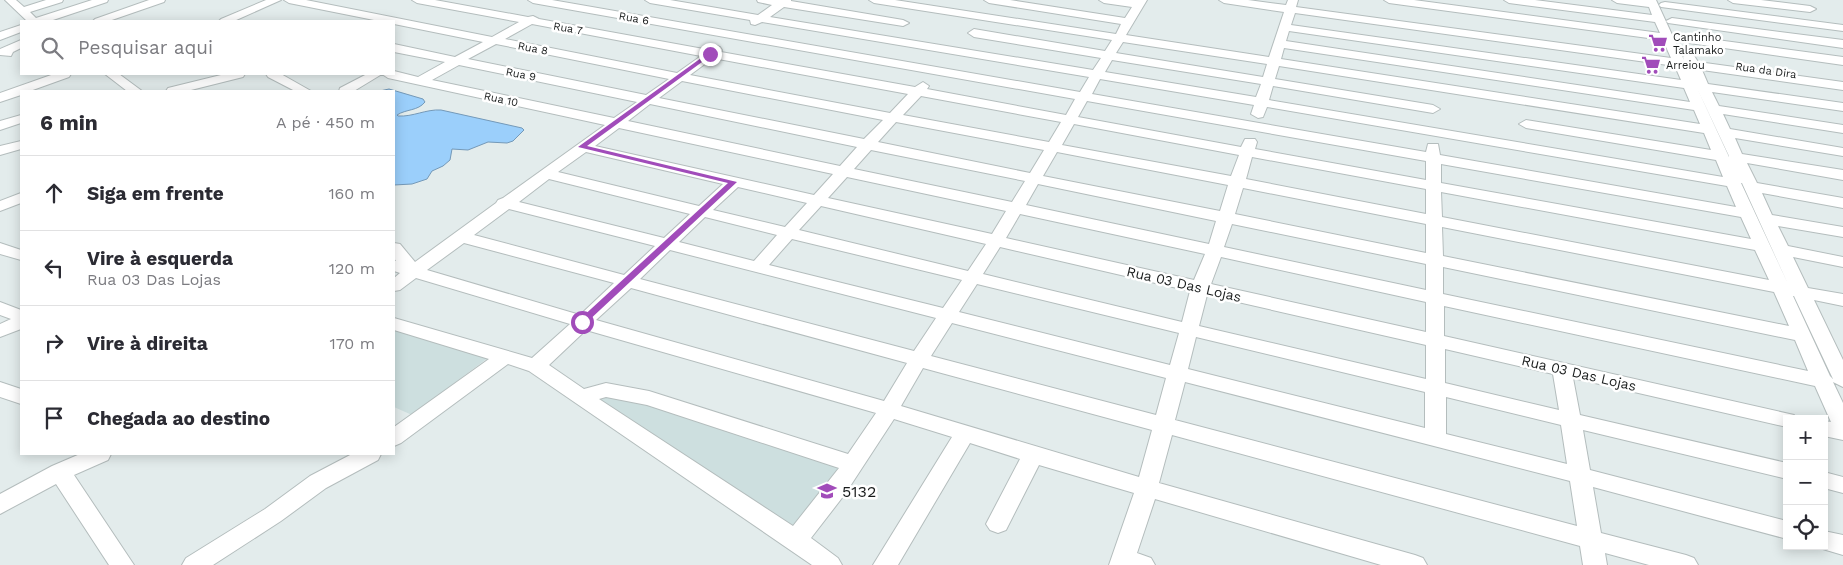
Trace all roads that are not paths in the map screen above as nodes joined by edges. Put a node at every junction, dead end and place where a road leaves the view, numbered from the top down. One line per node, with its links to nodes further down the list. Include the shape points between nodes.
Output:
1 (58, 0): 21 (street)
2 (103, 0): 33 (street)
3 (160, 0): 27 (street)
4 (276, 0): 28 (street)
5 (289, 0): 38 (street, Rua 8)
6 (533, 0): 18 (street, Rua 6)
7 (650, 0): 30 (street)
8 (762, 0): 19 (street)
9 (874, 0): 24 (street)
10 (989, 0): 42 (street)
11 (1104, 0): 22 (street)
12 (1224, 0): 25 (street)
13 (1265, 0): 25 (street)
14 (1389, 0): 29 (street)
15 (1508, 0): 29 (street); 31 (street)
16 (1617, 0): 20 (street)
17 (1733, 0): 26 (street)
18 (565, 2): 39 (street); 49 (street, Rua 6)
19 (784, 2): 30 (street); 43 (street)
20 (1658, 2): 31 (street); 40 (street); 44 (street)
21 (16, 3): 32 (street)
22 (1140, 3): 42 (street)
23 (416, 4): 38 (street); 39 (street, Rua 7)
24 (923, 4): 43 (street); 52 (street)
25 (1291, 4): 50 (street); 53 (street)
26 (1807, 5): 44 (street)
27 (116, 16): 34 (street); 35 (street)
28 (237, 16): 36 (street); 37 (street)
29 (1510, 16): 51 (street); 53 (street)
30 (760, 19): 49 (street); 56 (street)
31 (1658, 19): 51 (street)
32 (32, 20)
33 (42, 20)
34 (102, 20)
35 (130, 20)
36 (227, 20)
37 (256, 20)
38 (384, 20)
39 (530, 21): 55 (street); 62 (street, Rua 7)
40 (1672, 21): 54 (street); 58 (street)
41 (395, 22): 55 (street, Rua 8)
42 (1128, 22): 52 (street)
43 (903, 23): 56 (street)
44 (1823, 25): 46 (street); 58 (street)
45 (20, 28): 48 (street)
46 (1843, 28)
47 (974, 33): 63 (street)
48 (0, 36)
49 (736, 36): 62 (street); 69 (street, Rua 6)
50 (1282, 36): 64 (street); 67 (street); 79 (street)
51 (1666, 37): 68 (street)
52 (1118, 38): 63 (street); 67 (street)
53 (1513, 38): 64 (street); 68 (street)
54 (1680, 39): 66 (street); 68 (street)
55 (494, 40): 65 (street); 78 (street, Rua 8)
56 (884, 40): 60 (street)
57 (20, 44): 61 (street, via 3,52)
58 (1841, 46)
59 (395, 48): 65 (street, Rua 9)
60 (953, 52): 69 (street); 77 (street)
61 (7, 53)
62 (710, 54): 78 (street); 93 (street, Rua 7)
63 (1106, 56): 77 (street); 82 (street)
64 (1517, 60): 79 (street); 85 (street)
65 (455, 61): 80 (street); 96 (street, Rua 9)
66 (1843, 61)
67 (1274, 62): 82 (street); 84 (street)
68 (1684, 62): 81 (street, Rua da Dira); 85 (street); 86 (street, Rua da Dira)
69 (938, 71): 93 (street); 94 (street, Rua 6)
70 (32, 75): 83 (street)
71 (62, 75): 88 (street)
72 (112, 75): 87 (street)
73 (235, 75): 89 (street)
74 (274, 75): 90 (street)
75 (374, 75): 91 (street)
76 (393, 75): 80 (street, Rua 10)
77 (1095, 76): 94 (street); 98 (street)
78 (679, 77): 96 (street); 102 (street, Rua 8)
79 (1520, 80): 97 (street); 100 (street)
80 (420, 81): 105 (street, Rua 10)
81 (1843, 81)
82 (1268, 82): 98 (street); 101 (street)
83 (0, 86)
84 (1432, 86): 97 (street); 101 (street)
85 (1695, 86): 99 (street); 100 (street)
86 (1843, 86)
87 (131, 89)
88 (22, 90)
89 (177, 90)
90 (302, 90)
91 (347, 90)
92 (20, 91): 95 (street)
93 (918, 92): 102 (street); 104 (street, Rua 7)
94 (1083, 96): 104 (street); 108 (street, Rua 6)
95 (0, 98)
96 (648, 100): 105 (street); 114 (street, Rua 9)
97 (1523, 101): 106 (street); 109 (street)
98 (1261, 104): 108 (street); 111 (street)
99 (1843, 107)
100 (1706, 108): 109 (street); 110 (street); 112 (street)
101 (1433, 109): 111 (street)
102 (893, 117): 114 (street); 117 (street, Rua 8)
103 (20, 119): 107 (street)
104 (1068, 120): 117 (street); 119 (street, Rua 7)
105 (615, 123): 115 (street); 123 (street, Rua 10)
106 (1526, 124): 116 (street); 122 (street)
107 (0, 126)
108 (1254, 127): 119 (street); 121 (street, Rua 6)
109 (1708, 129): 122 (street)
110 (1843, 129)
111 (1433, 132): 116 (street); 121 (street)
112 (1725, 132): 120 (street); 122 (street)
113 (20, 145): 118 (street)
114 (867, 145): 123 (street); 126 (street, Rua 9)
115 (582, 147): 124 (street); 127 (street, Rua 03 Das Lojas)
116 (1530, 147): 129 (street)
117 (1052, 148): 126 (street); 128 (street, Rua 8)
118 (0, 151)
119 (1246, 152): 128 (street); 130 (street, Rua 7)
120 (1843, 152)
121 (1433, 157): 130 (street); 139 (street, Rua 6)
122 (1728, 157): 125 (street); 129 (street); 131 (street)
123 (843, 172): 133 (street); 137 (street, Rua 10)
124 (546, 174): 135 (street); 138 (street)
125 (1843, 175)
126 (1033, 178): 137 (street); 140 (street, Rua 9)
127 (733, 182): 133 (street, Rua 03 Das Lojas); 138 (street)
128 (1236, 182): 140 (street); 142 (street, Rua 8)
129 (1734, 183): 139 (street)
130 (1433, 186): 142 (street); 148 (street, Rua 7)
131 (1751, 187): 134 (street); 141 (street)
132 (20, 198): 136 (street)
133 (817, 201): 144 (street); 146 (street, Rua 03 Das Lojas)
134 (1843, 203)
135 (504, 204): 145 (street); 147 (street)
136 (0, 206)
137 (1015, 209): 146 (street); 151 (street, Rua 10)
138 (703, 212): 144 (street); 147 (street)
139 (1746, 213): 148 (street)
140 (1226, 217): 151 (street); 154 (street, Rua 9)
141 (1766, 219): 143 (street); 152 (street)
142 (1433, 221): 154 (street); 163 (street, Rua 8)
143 (1843, 232)
144 (789, 233): 157 (street); 159 (street)
145 (462, 237): 158 (street); 160 (street)
146 (996, 241): 159 (street); 162 (street, Rua 03 Das Lojas)
147 (666, 244): 157 (street); 160 (street)
148 (1761, 246): 163 (street)
149 (0, 248): 153 (street)
150 (395, 249): 158 (street)
151 (1215, 250): 162 (street); 165 (street, Rua 10)
152 (1781, 250): 155 (street); 164 (street)
153 (20, 254)
154 (1434, 260): 165 (street); 175 (street, Rua 9)
155 (1843, 262)
156 (395, 266): 158 (street)
157 (757, 268): 168 (street)
158 (414, 272): 161 (street); 171 (street)
159 (972, 277): 168 (street); 173 (street)
160 (625, 282): 171 (street); 180 (street)
161 (395, 285)
162 (1200, 288): 173 (street); 177 (street, Rua 03 Das Lojas)
163 (1780, 288): 164 (street, Rua 8); 175 (street)
164 (1801, 292): 166 (street, Rua 8); 176 (street)
165 (1434, 297): 177 (street); 185 (street, Rua 10)
166 (1843, 300)
167 (0, 308): 169 (street)
168 (947, 315): 180 (street); 183 (street)
169 (20, 317)
170 (20, 322): 174 (street)
171 (582, 322): 181 (street); 190 (street)
172 (395, 324): 179 (street)
173 (1190, 330): 183 (street); 186 (street)
174 (0, 331)
175 (1802, 335): 185 (street)
176 (1824, 339): 178 (street); 184 (street)
177 (1434, 341): 182 (street, Rua 03 Das Lojas); 186 (street)
178 (1843, 343)
179 (506, 356): 181 (street); 198 (street)
180 (918, 360): 190 (street); 193 (street)
181 (536, 366): 189 (street)
182 (1562, 369): 191 (street); 192 (street, Rua 03 Das Lojas)
183 (1178, 374): 193 (street); 199 (street)
184 (1843, 380)
185 (1824, 381): 194 (street)
186 (1434, 386): 191 (street); 199 (street)
187 (0, 389): 188 (street)
188 (20, 396)
189 (582, 397): 203 (street, via 606,390 649,398); 213 (street)
190 (889, 410): 197 (street); 203 (street)
191 (1570, 419): 204 (street); 206 (street)
192 (1783, 419)
193 (1164, 425): 209 (street); 214 (street)
194 (1843, 426)
195 (1828, 429): 196 (street)
196 (1843, 432)
197 (965, 433): 200 (street); 221 (street)
198 (395, 437)
199 (1436, 440): 206 (street)
200 (1033, 454): 209 (street); 211 (street)
201 (98, 455): 205 (street)
202 (368, 455): 219 (street, via 318,482)
203 (852, 464): 213 (street)
204 (1783, 470)
205 (60, 472): 210 (street); 218 (street)
206 (1579, 475): 212 (street); 214 (street)
207 (1828, 481): 208 (street)
208 (1843, 485)
209 (1147, 488): 217 (street); 222 (street)
210 (0, 505)
211 (998, 524)
212 (1783, 529)
213 (796, 540): 220 (street)
214 (1591, 540): 223 (street); 224 (street)
215 (1828, 541): 216 (street)
216 (1843, 545)
217 (1129, 563)
218 (122, 565)
219 (194, 565)
220 (830, 565)
221 (885, 565)
222 (1415, 565)
223 (1595, 565)
224 (1686, 565)

